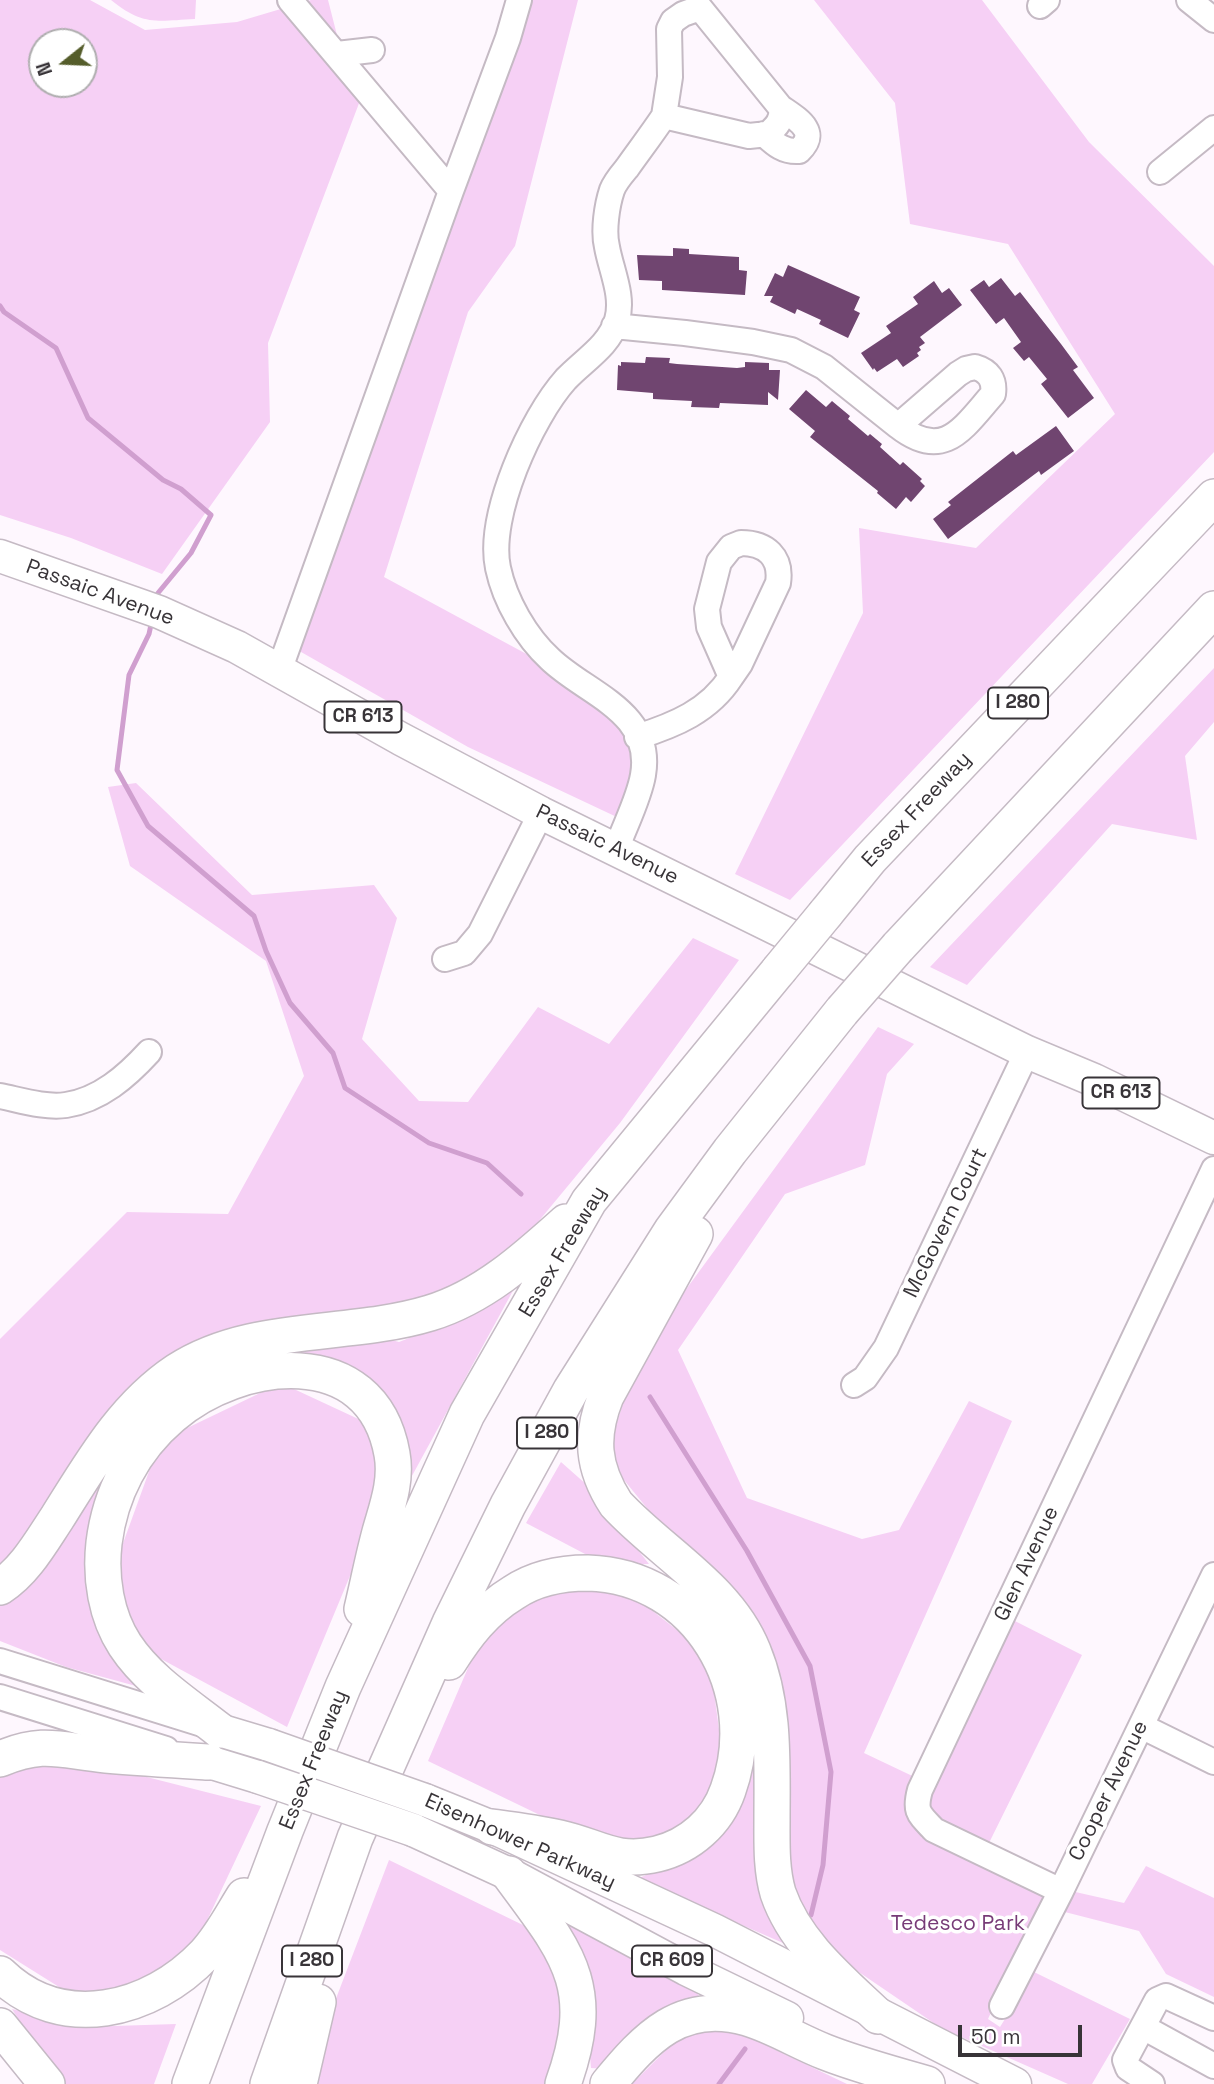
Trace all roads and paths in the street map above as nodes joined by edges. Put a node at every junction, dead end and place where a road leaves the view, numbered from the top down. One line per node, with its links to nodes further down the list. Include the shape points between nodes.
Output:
1 (290, 0): 6 (street)
2 (519, 0): 12 (street)
3 (1189, 0): 4 (street)
4 (1214, 20)
5 (372, 50): 6 (street)
6 (337, 54): 12 (street)
7 (780, 107): 8 (street, via 700,8 683,14 669,29 670,77); 10 (street, via 779,122); 10 (street, via 806,128 805,145 790,152)
8 (664, 116): 10 (street, via 749,136); 13 (street, via 612,188 606,244 618,297)
9 (1214, 128): 11 (street)
10 (764, 134)
11 (1160, 172)
12 (451, 191): 18 (street)
13 (614, 326): 14 (street, via 791,350 824,367); 20 (street, via 545,406 525,444 496,535 498,569 525,630 549,659 615,705 629,719)
14 (898, 426)
15 (1214, 498): 30 (highway, Essex Freeway / I 280, bridge, via 879,849)
16 (2, 562): 18 (main road, Passaic Avenue / CR 613, via 151,610)
17 (1214, 609): 28 (highway, I 280, bridge, via 898,947)
18 (279, 671): 21 (main road, Passaic Avenue / CR 613)
19 (731, 677): 19 (street, via 780,573 773,555 754,543 741,543 724,554 707,609 709,627); 20 (street, via 705,706 675,724)
20 (637, 737): 22 (street, via 643,776)
21 (541, 813): 22 (main road, Passaic Avenue / CR 613); 23 (street, via 480,934 464,953)
22 (616, 850): 25 (main road, Passaic Avenue / CR 613)
23 (445, 959)
24 (149, 1052): 26 (street, via 128,1075 90,1098 65,1105)
25 (1027, 1052): 27 (main road, Passaic Avenue / CR 613); 31 (street, McGovern Court, via 886,1348 865,1378)
26 (0, 1096)
27 (1214, 1138)
28 (730, 1151): 39 (highway, I 280, via 672,1230 571,1390 508,1504); 50 (highway, via 698,1227 606,1396 597,1417 595,1455 616,1504 741,1626 762,1675 771,1726 772,1850 779,1893 811,1948)
29 (1214, 1169): 47 (street, Glen Avenue, via 916,1805 934,1830)
30 (589, 1201): 33 (highway, via 500,1277 433,1312 242,1345 178,1370 126,1416 36,1550); 35 (highway, Essex Freeway / I 280, via 467,1414)
31 (854, 1385)
32 (1214, 1575): 37 (street, Cooper Avenue)
33 (0, 1587)
34 (0, 1661): 38 (street, Eisenhower Parkway)
35 (343, 1688): 38 (highway, via 392,1484 389,1439 368,1402 353,1388 321,1372 271,1371 221,1385 186,1404 163,1424 128,1468 109,1510 102,1573 107,1604 125,1644 156,1681); 44 (highway, Essex Freeway / I 280)
36 (0, 1697): 41 (street, Eisenhower Parkway)
37 (1142, 1726): 42 (street); 47 (street, Cooper Avenue)
38 (219, 1730): 43 (main road, Eisenhower Parkway / CR 609, bridge)
39 (402, 1736): 43 (highway, via 463,1640 496,1604 534,1582 574,1573 616,1576 653,1590 686,1613 726,1668 737,1710 739,1754 722,1803 709,1824 676,1847 642,1857 618,1856 561,1838); 45 (highway, I 280)
40 (0, 1759): 41 (highway, via 54,1747)
41 (209, 1762): 46 (main road, Eisenhower Parkway / CR 609, bridge, via 413,1830)
42 (1214, 1762)
43 (492, 1827): 50 (main road, Eisenhower Parkway / CR 609, via 715,1930)
44 (285, 1830): 48 (highway, via 207,1952 146,1998 99,2009 58,2006 22,1991); 56 (highway, Essex Freeway / I 280)
45 (355, 1838): 57 (highway, I 280); 58 (highway)
46 (509, 1874): 59 (highway, via 561,1946 575,1984 579,2023); 62 (main road, Eisenhower Parkway / CR 609, via 748,2000)
47 (1060, 1891): 49 (street, Cooper Avenue)
48 (0, 1974)
49 (1002, 2006)
50 (878, 2016): 63 (main road, Eisenhower Parkway / CR 609)
51 (1214, 2018): 53 (street, via 1166,1996 1157,2000)
52 (0, 2026): 55 (highway)
53 (1143, 2027): 54 (street); 64 (street, via 1125,2064)
54 (1214, 2066)
55 (47, 2084)
56 (190, 2084)
57 (268, 2084)
58 (299, 2084)
59 (563, 2084)
60 (608, 2084): 61 (highway, via 654,2034 672,2022 707,2014 747,2018 826,2052)
61 (927, 2084)
62 (934, 2084)
63 (1015, 2084)
64 (1152, 2084)

